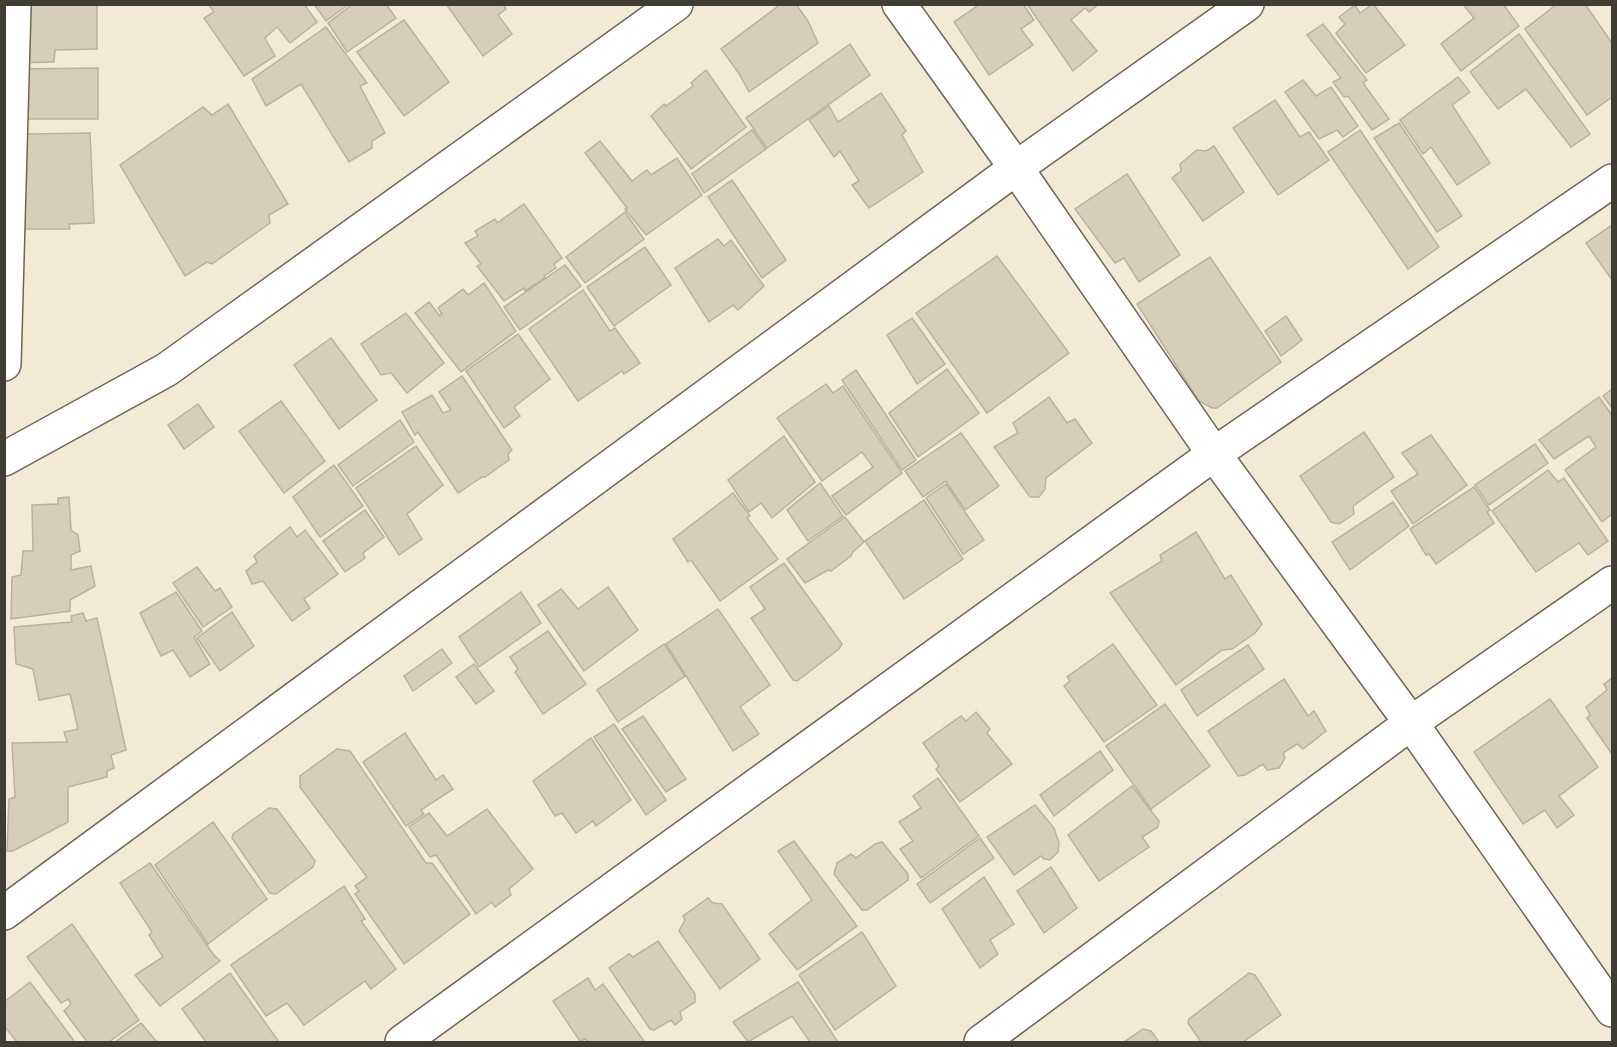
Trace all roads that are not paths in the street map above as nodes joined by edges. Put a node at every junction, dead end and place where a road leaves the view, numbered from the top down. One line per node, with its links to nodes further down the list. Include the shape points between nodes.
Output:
1 (14, 4): 7 (street)
2 (676, 4): 9 (street, via 166,370)
3 (899, 4): 5 (street)
4 (1247, 4): 5 (street)
5 (1016, 168): 8 (street); 12 (street)
6 (1612, 181): 8 (street)
7 (4, 364)
8 (1214, 454): 11 (street); 15 (street)
9 (4, 459)
10 (1612, 583): 11 (street)
11 (1412, 723): 13 (street); 14 (street)
12 (4, 913)
13 (1612, 1010)
14 (1021, 1031): 16 (street)
15 (402, 1042)
16 (981, 1042)

